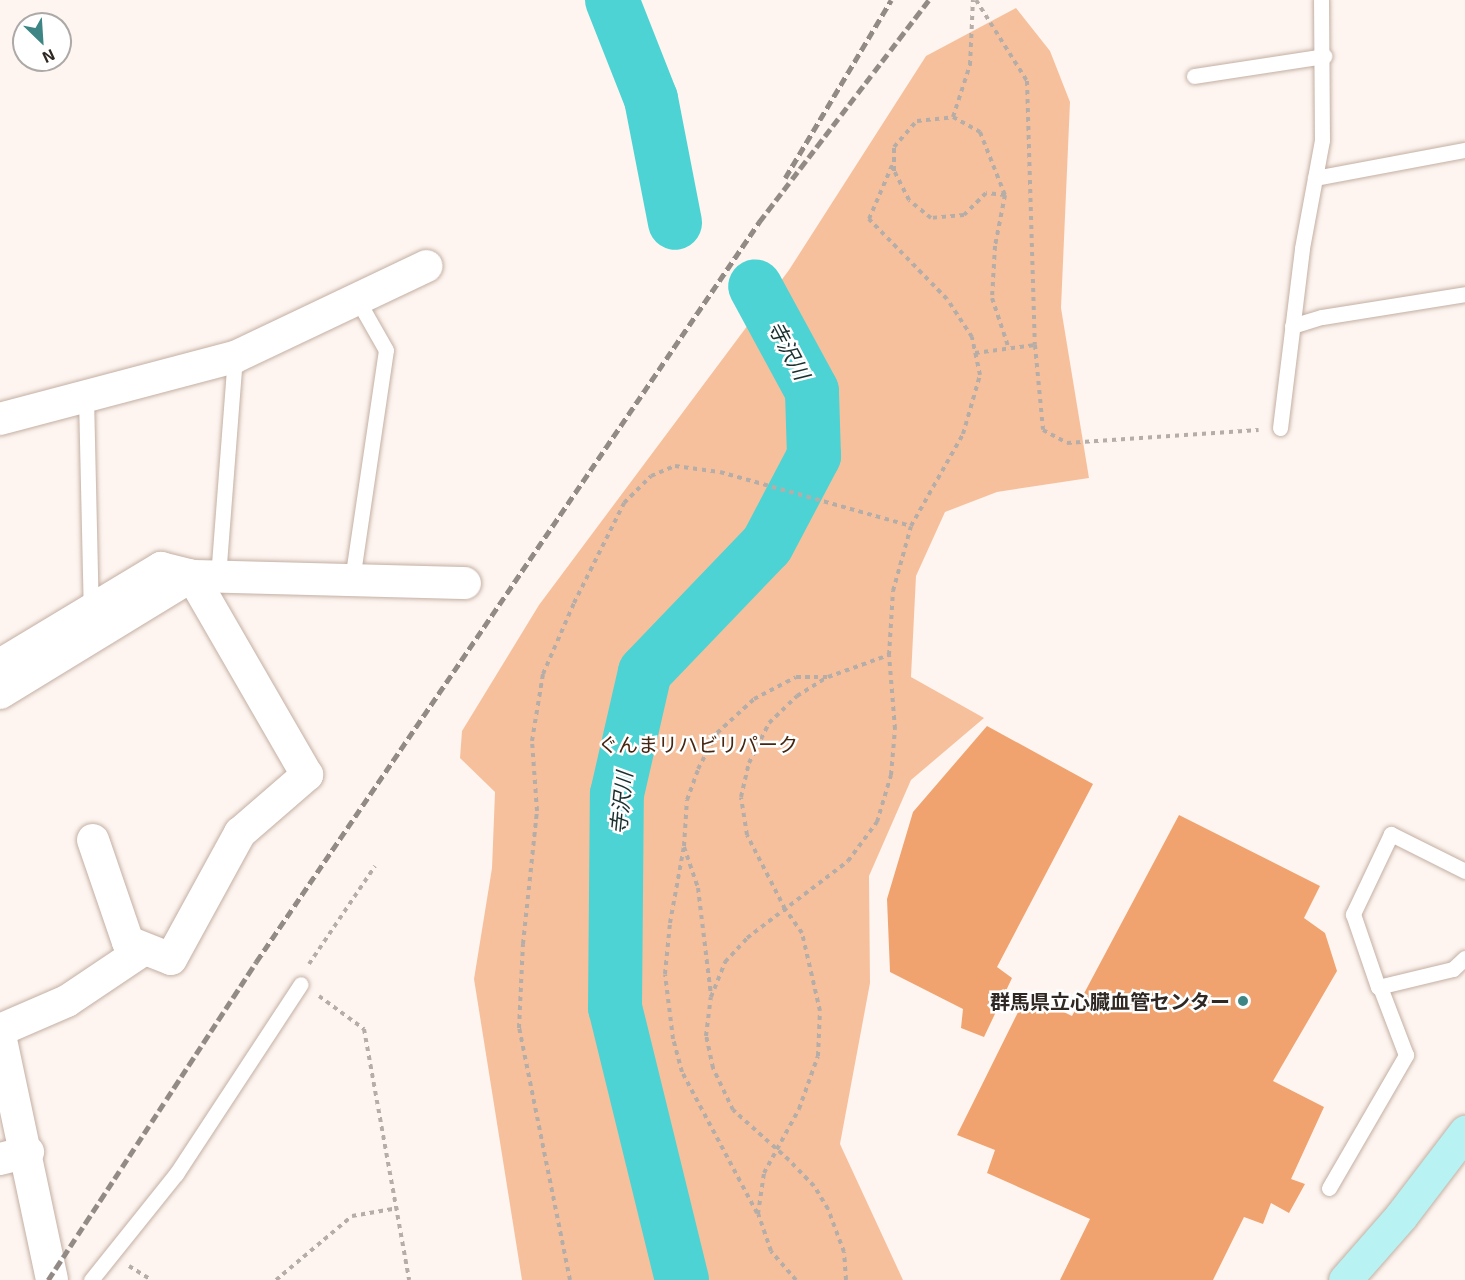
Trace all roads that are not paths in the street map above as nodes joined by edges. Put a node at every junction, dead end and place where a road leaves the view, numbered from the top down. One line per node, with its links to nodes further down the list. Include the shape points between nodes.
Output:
1 (1321, 0): 2 (lane)
2 (1324, 56): 3 (lane); 5 (lane, via 1324,113)
3 (1194, 76)
4 (1465, 150): 5 (lane)
5 (1316, 178): 9 (lane)
6 (427, 266): 8 (street)
7 (1465, 294): 9 (lane, via 1322,317)
8 (357, 299): 10 (street); 15 (lane, via 386,350)
9 (1292, 326): 13 (lane)
10 (236, 357): 11 (street); 14 (lane)
11 (86, 397): 12 (street); 17 (lane)
12 (0, 419)
13 (1280, 428)
14 (205, 577): 15 (street); 17 (street, via 161,568); 19 (street); 22 (street, via 307,775 240,833 171,959)
15 (352, 580): 16 (street)
16 (465, 583)
17 (91, 610): 18 (street)
18 (0, 665)
19 (0, 693)
20 (93, 840): 22 (street, via 128,942)
21 (1465, 871): 25 (lane, via 1391,834 1353,914)
22 (143, 950): 26 (street, via 68,1001)
23 (1465, 958): 25 (lane, via 1453,969)
24 (301, 984): 32 (lane, via 176,1174)
25 (1380, 987): 30 (lane, via 1406,1055)
26 (0, 1030)
27 (0, 1035): 29 (street)
28 (1465, 1132): 33 (main road, via 1401,1216)
29 (14, 1155): 31 (street)
30 (1329, 1188)
31 (52, 1280)
32 (91, 1280)
33 (1345, 1280)

